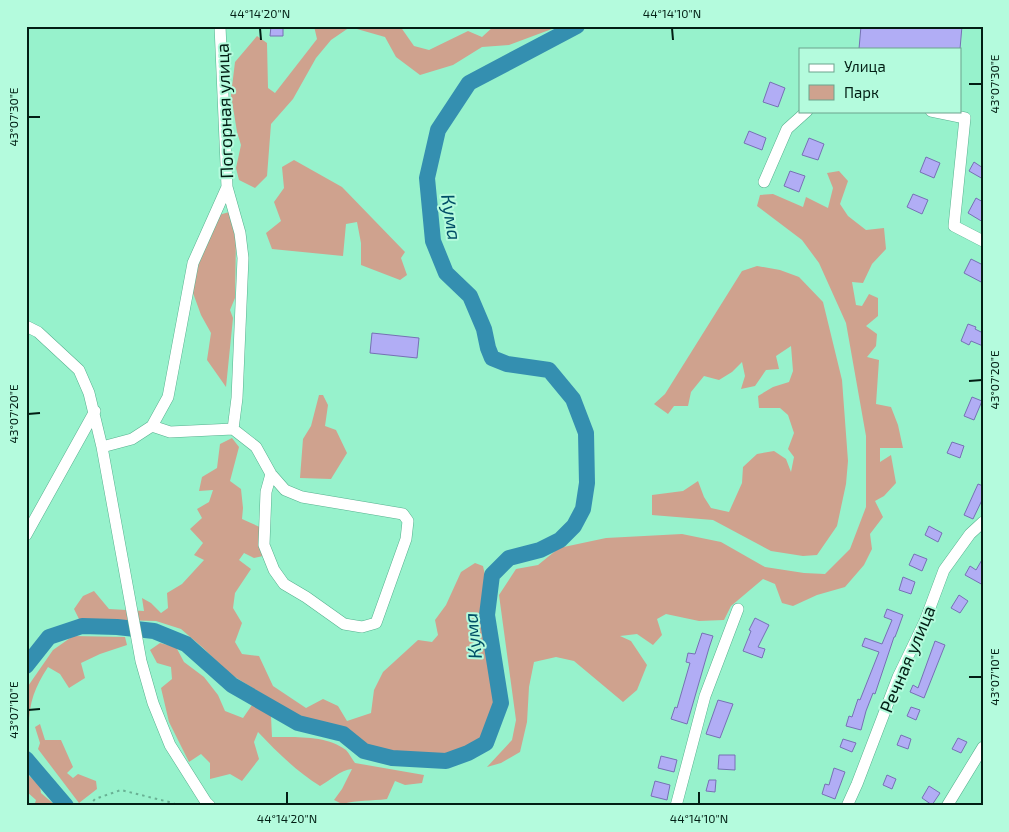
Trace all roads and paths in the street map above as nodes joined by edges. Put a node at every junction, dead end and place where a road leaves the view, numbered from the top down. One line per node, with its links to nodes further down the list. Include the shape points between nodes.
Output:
1 (220, 26): 5 (street, Погорная улица)
2 (806, 112): 4 (street, via 787,129)
3 (936, 112): 6 (street, via 965,118 954,226)
4 (764, 182)
5 (227, 187): 9 (street, Погорная улица, via 193,263 168,396); 10 (street, via 240,233 242,258)
6 (983, 241)
7 (26, 326): 8 (street, via 38,332 79,370)
8 (95, 411): 11 (street); 14 (street)
9 (152, 426): 10 (street, via 170,432); 11 (street, via 132,439)
10 (233, 429): 12 (street, via 256,447)
11 (102, 447): 19 (street, via 128,596 153,703 170,745)
12 (271, 474): 12 (street, via 285,490 302,497 403,514 408,522 406,539 376,623 362,627 344,624 284,584 274,570 264,545 266,492)
13 (983, 522): 21 (street, Речная улица, via 970,534 944,570)
14 (26, 535)
15 (738, 609): 20 (street, via 705,696)
16 (983, 747): 22 (street)
17 (89, 806): 18 (path, via 95,799 121,790)
18 (177, 806)
19 (210, 806)
20 (676, 806)
21 (847, 806)
22 (947, 806)

